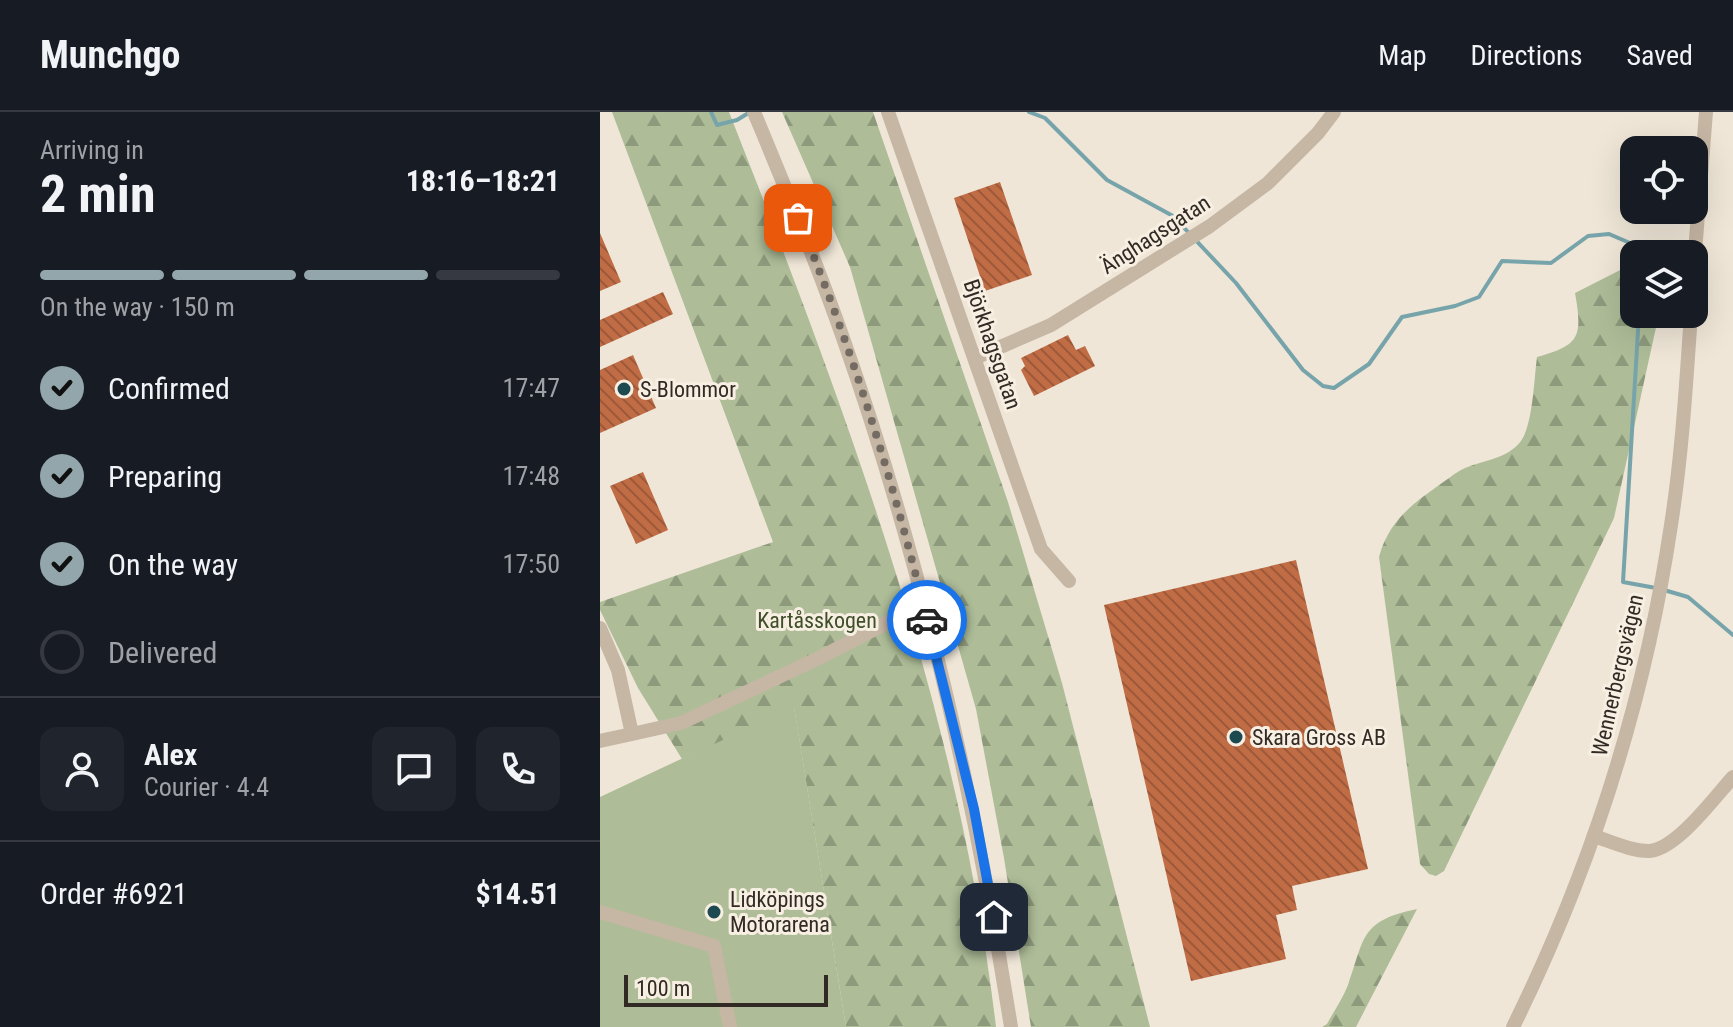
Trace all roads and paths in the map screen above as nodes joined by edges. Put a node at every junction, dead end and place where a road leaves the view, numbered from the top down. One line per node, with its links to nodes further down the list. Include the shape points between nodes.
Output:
1 (754, 112): 9 (street, via 844,340)
2 (888, 112): 7 (street, Björkhagsgatan)
3 (1334, 112): 7 (street, Änghagsgatan, via 1268,183 1210,226 1051,325)
4 (1706, 112): 5 (street)
5 (1696, 240)
6 (1690, 328): 14 (street, Wennerbergsvägen, via 1663,572 1634,706)
7 (975, 358): 8 (street, Björkhagsgatan, via 1041,549)
8 (1069, 581)
9 (923, 604): 11 (street, via 681,723); 17 (street, via 974,809)
10 (600, 628): 11 (street, via 618,670)
11 (632, 734): 12 (street)
12 (600, 741)
13 (1733, 777): 14 (street, via 1660,850 1637,850)
14 (1594, 836): 18 (street, Wennerbergsvägen, via 1554,942)
15 (600, 912): 16 (street, via 714,946)
16 (730, 1027)
17 (1011, 1027)
18 (1513, 1027)

